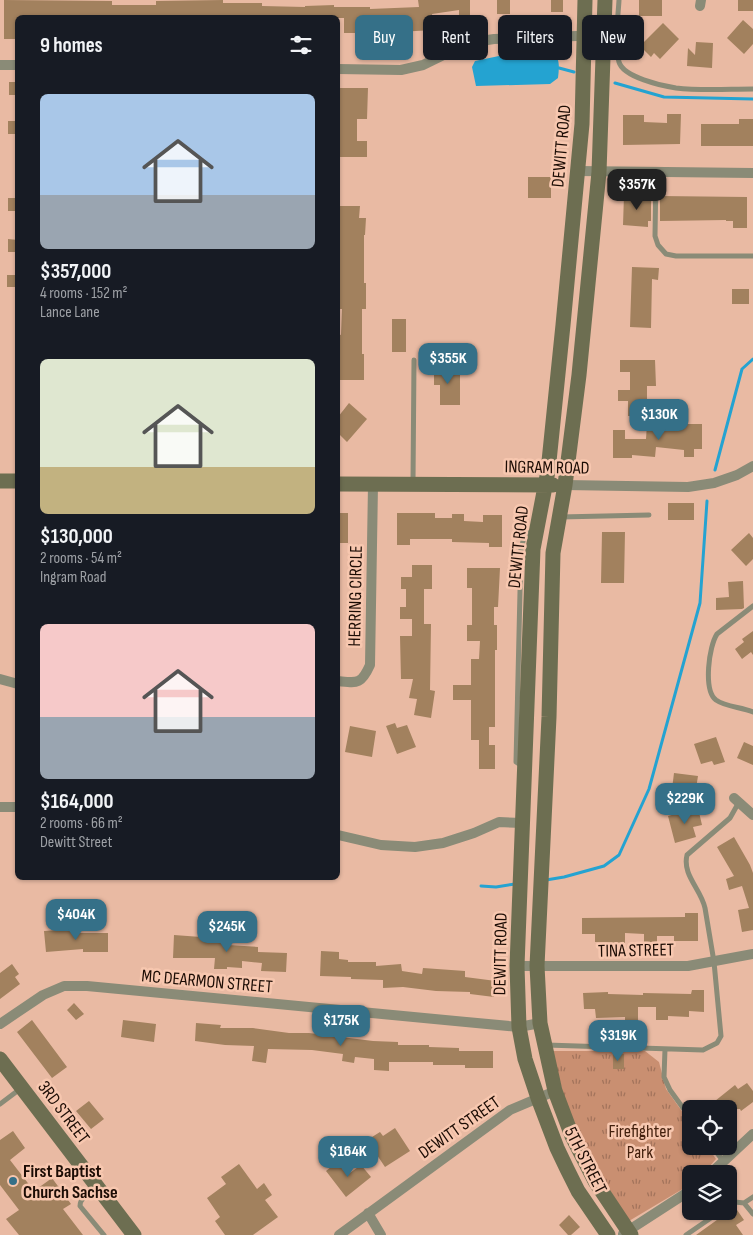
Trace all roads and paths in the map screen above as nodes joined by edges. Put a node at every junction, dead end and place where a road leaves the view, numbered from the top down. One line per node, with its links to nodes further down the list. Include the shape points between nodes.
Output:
1 (585, 0): 4 (main road, DEWITT ROAD)
2 (604, 0): 5 (main road, DEWITT ROAD)
3 (619, 0): 12 (lane, via 617,40 619,63 625,71 643,80 676,88)
4 (585, 15)
5 (604, 15)
6 (582, 36): 11 (street, via 468,43 423,65 401,70)
7 (584, 60): 13 (main road, DEWITT ROAD)
8 (603, 60): 14 (main road, DEWITT ROAD)
9 (0, 65): 10 (street)
10 (15, 66)
11 (340, 69)
12 (753, 89)
13 (578, 171): 14 (street); 25 (main road, DEWITT ROAD)
14 (599, 172): 15 (street); 26 (main road, DEWITT ROAD)
15 (656, 172): 16 (street); 17 (lane, via 655,236 666,254)
16 (753, 173)
17 (753, 256)
18 (414, 360): 24 (lane)
19 (753, 466): 26 (street, INGRAM ROAD, via 714,483 688,487)
20 (0, 481): 21 (main road)
21 (15, 481)
22 (340, 484): 23 (main road, INGRAM ROAD)
23 (373, 485): 24 (main road, INGRAM ROAD); 33 (street, HERRING CIRCLE, via 370,665 365,678 357,683)
24 (413, 485): 25 (main road, INGRAM ROAD)
25 (545, 485): 26 (main road, INGRAM ROAD); 29 (main road, DEWITT ROAD)
26 (565, 486): 28 (main road, DEWITT ROAD)
27 (649, 515): 28 (lane)
28 (560, 517): 30 (main road, DEWITT ROAD)
29 (536, 533): 30 (main road); 36 (main road, DEWITT ROAD)
30 (556, 535): 37 (main road, DEWITT ROAD, via 551,587)
31 (753, 606): 35 (lane, via 713,640 709,681 711,694 716,700)
32 (0, 679): 34 (street)
33 (340, 681)
34 (15, 683)
35 (753, 712)
36 (524, 767): 37 (main road); 42 (main road, DEWITT ROAD)
37 (547, 769): 43 (main road, DEWITT ROAD)
38 (737, 800): 41 (street); 46 (lane, via 730,818 687,855 686,862 686,869 703,898)
39 (15, 807): 40 (street)
40 (0, 808)
41 (753, 815)
42 (522, 823): 43 (main road); 44 (street, via 499,822 443,844 415,848 380,845); 47 (main road, DEWITT ROAD)
43 (544, 824): 48 (main road, DEWITT ROAD)
44 (340, 835)
45 (753, 954): 46 (street, TINA STREET)
46 (714, 962): 48 (street, TINA STREET, via 688,966); 53 (lane, via 721,1036 717,1043 703,1050)
47 (517, 966): 48 (street, TINA STREET); 51 (main road, DEWITT ROAD)
48 (536, 966): 50 (main road, DEWITT ROAD)
49 (0, 1024): 51 (street, MC DEARMON STREET, via 43,995 64,986 87,986)
50 (540, 1024): 51 (street, MC DEARMON STREET); 52 (main road, DEWITT ROAD)
51 (519, 1027): 57 (main road, DEWITT ROAD)
52 (545, 1045): 53 (lane); 56 (main road, DEWITT ROAD)
53 (665, 1049): 59 (lane, via 664,1078)
54 (0, 1059): 55 (main road, 3RD STREET)
55 (22, 1088): 58 (lane); 64 (main road, 3RD STREET)
56 (555, 1091): 57 (street, DEWITT STREET); 72 (main road, 5TH STREET, via 572,1136)
57 (538, 1098): 69 (street, DEWITT STREET, via 510,1110); 77 (main road, 5TH STREET, via 566,1169)
58 (0, 1104)
59 (682, 1107)
60 (753, 1134): 62 (street)
61 (719, 1155): 62 (lane)
62 (723, 1161): 63 (street)
63 (719, 1165)
64 (98, 1187): 73 (lane, via 80,1202 80,1206); 74 (main road, 3RD STREET)
65 (682, 1196): 72 (street)
66 (753, 1197): 68 (lane)
67 (737, 1202): 68 (lane)
68 (744, 1203): 70 (lane)
69 (368, 1213): 75 (street, DEWITT STREET); 76 (street)
70 (753, 1214)
71 (708, 1220): 78 (lane)
72 (627, 1234)
73 (104, 1235)
74 (134, 1235)
75 (340, 1235)
76 (381, 1235)
77 (608, 1235)
78 (686, 1235)

